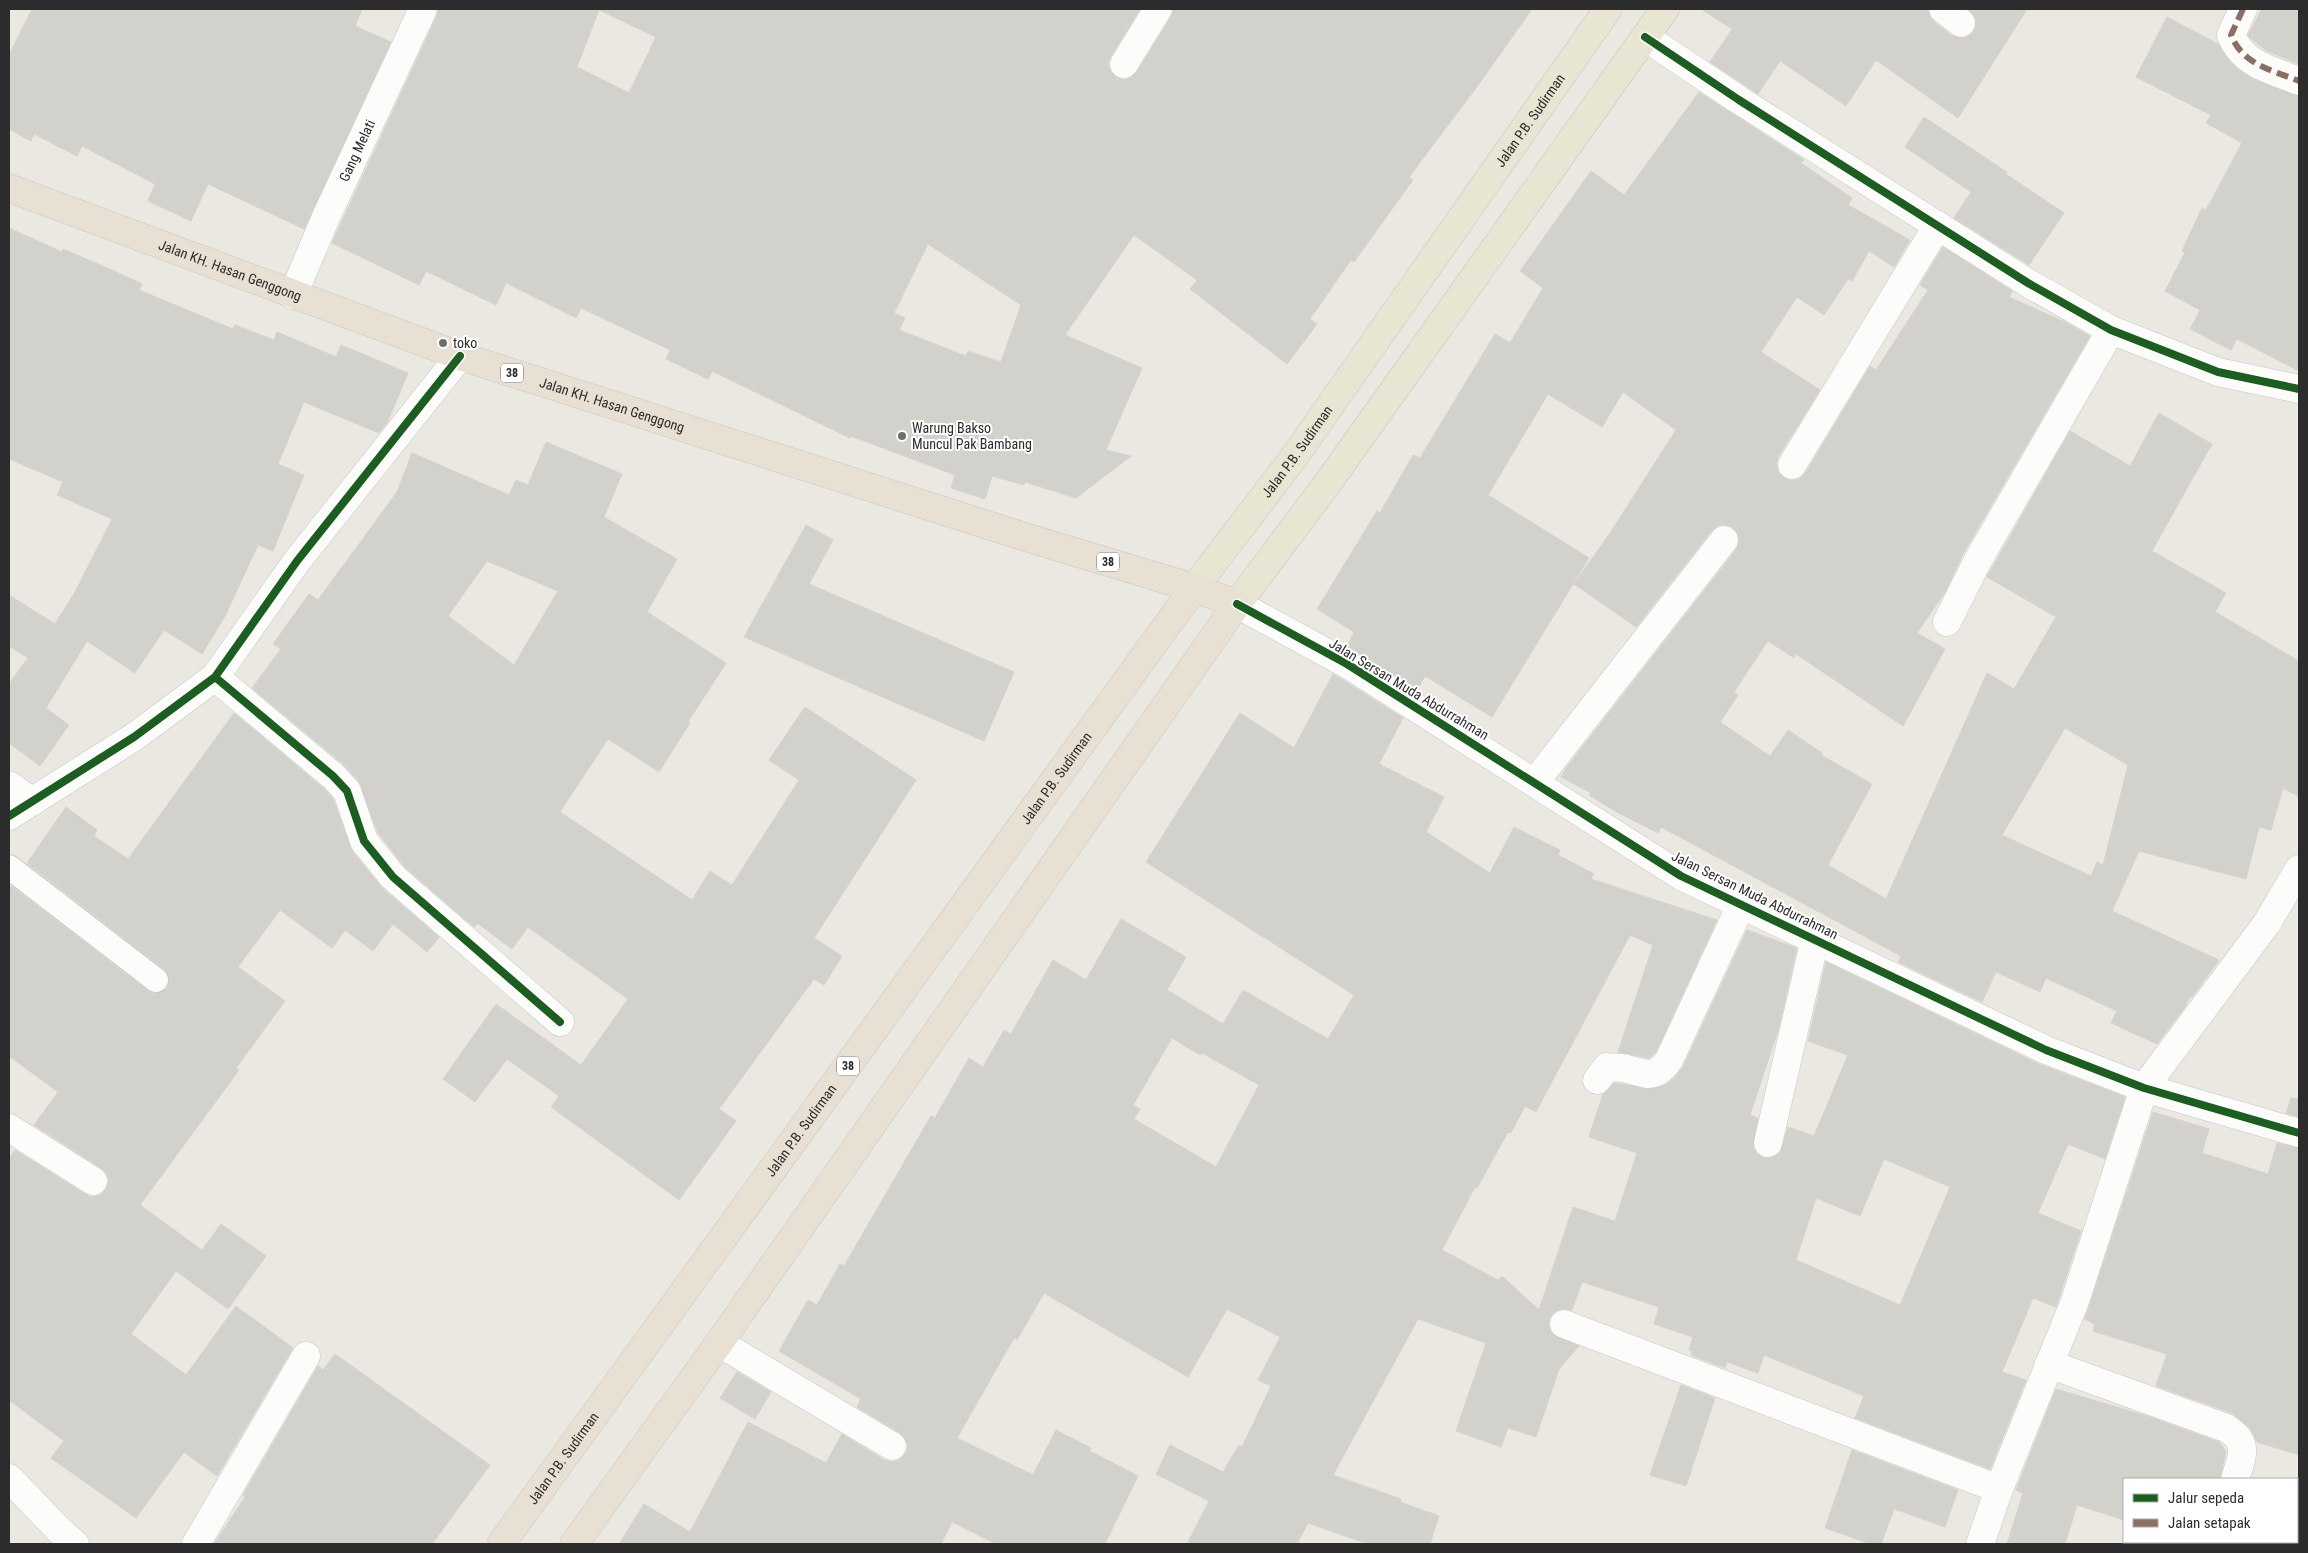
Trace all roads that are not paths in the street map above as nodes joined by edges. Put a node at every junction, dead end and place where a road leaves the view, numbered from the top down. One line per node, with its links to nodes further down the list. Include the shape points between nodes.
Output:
1 (422, 9): 11 (street, Gang Melati, via 326,217)
2 (1158, 9): 7 (street)
3 (1665, 9): 6 (main road)
4 (2243, 9): 8 (street, via 2231,35 2236,48 2247,60)
5 (1599, 12): 17 (main road, Jalan P.B. Sudirman, via 1292,460)
6 (1645, 37): 10 (street); 18 (main road, via 1328,484)
7 (1124, 64)
8 (2299, 81)
9 (9, 188): 11 (highway, Jalan KH. Hasan Genggong / 38)
10 (1938, 225): 12 (street); 15 (street)
11 (294, 295): 13 (highway, Jalan KH. Hasan Genggong / 38)
12 (2111, 330): 14 (street, via 2218,372); 19 (street, via 1978,560)
13 (460, 356): 17 (highway, Jalan KH. Hasan Genggong / 38); 20 (street, via 297,561)
14 (2299, 389)
15 (1792, 465)
16 (1724, 540): 21 (street)
17 (1194, 588): 18 (highway, 38); 47 (highway, Jalan P.B. Sudirman / 38)
18 (1236, 604): 21 (street, Jalan Sersan Muda Abdurrahman, via 1347,664); 38 (highway)
19 (1947, 622)
20 (215, 677): 23 (street, via 134,737); 30 (street, via 347,790 364,841 393,877)
21 (1535, 782): 27 (street, Jalan Sersan Muda Abdurrahman, via 1681,876)
22 (9, 785): 23 (street)
23 (32, 802): 24 (street)
24 (9, 816)
25 (9, 867): 29 (lane)
26 (2299, 869): 32 (street, via 2267,923)
27 (1741, 904): 28 (street, Jalan Sersan Muda Abdurrahman); 31 (street, via 1661,1071 1650,1076 1624,1068 1607,1067)
28 (1815, 939): 32 (street, Jalan Sersan Muda Abdurrahman, via 2046,1050); 35 (street)
29 (156, 980)
30 (560, 1022)
31 (1596, 1080)
32 (2144, 1088): 34 (street, Jalan Sersan Muda Abdurrahman); 40 (street, via 2075,1301)
33 (9, 1128): 36 (street)
34 (2299, 1133)
35 (1768, 1142)
36 (93, 1181)
37 (1564, 1324): 44 (street)
38 (718, 1343): 41 (street); 48 (highway)
39 (306, 1356): 46 (street)
40 (2049, 1364): 43 (street, via 2236,1434 2241,1440 2242,1457); 44 (street)
41 (892, 1446)
42 (9, 1478): 45 (street)
43 (2235, 1478)
44 (1999, 1490): 49 (street)
45 (76, 1544)
46 (196, 1544)
47 (501, 1544)
48 (574, 1544)
49 (1980, 1544)

